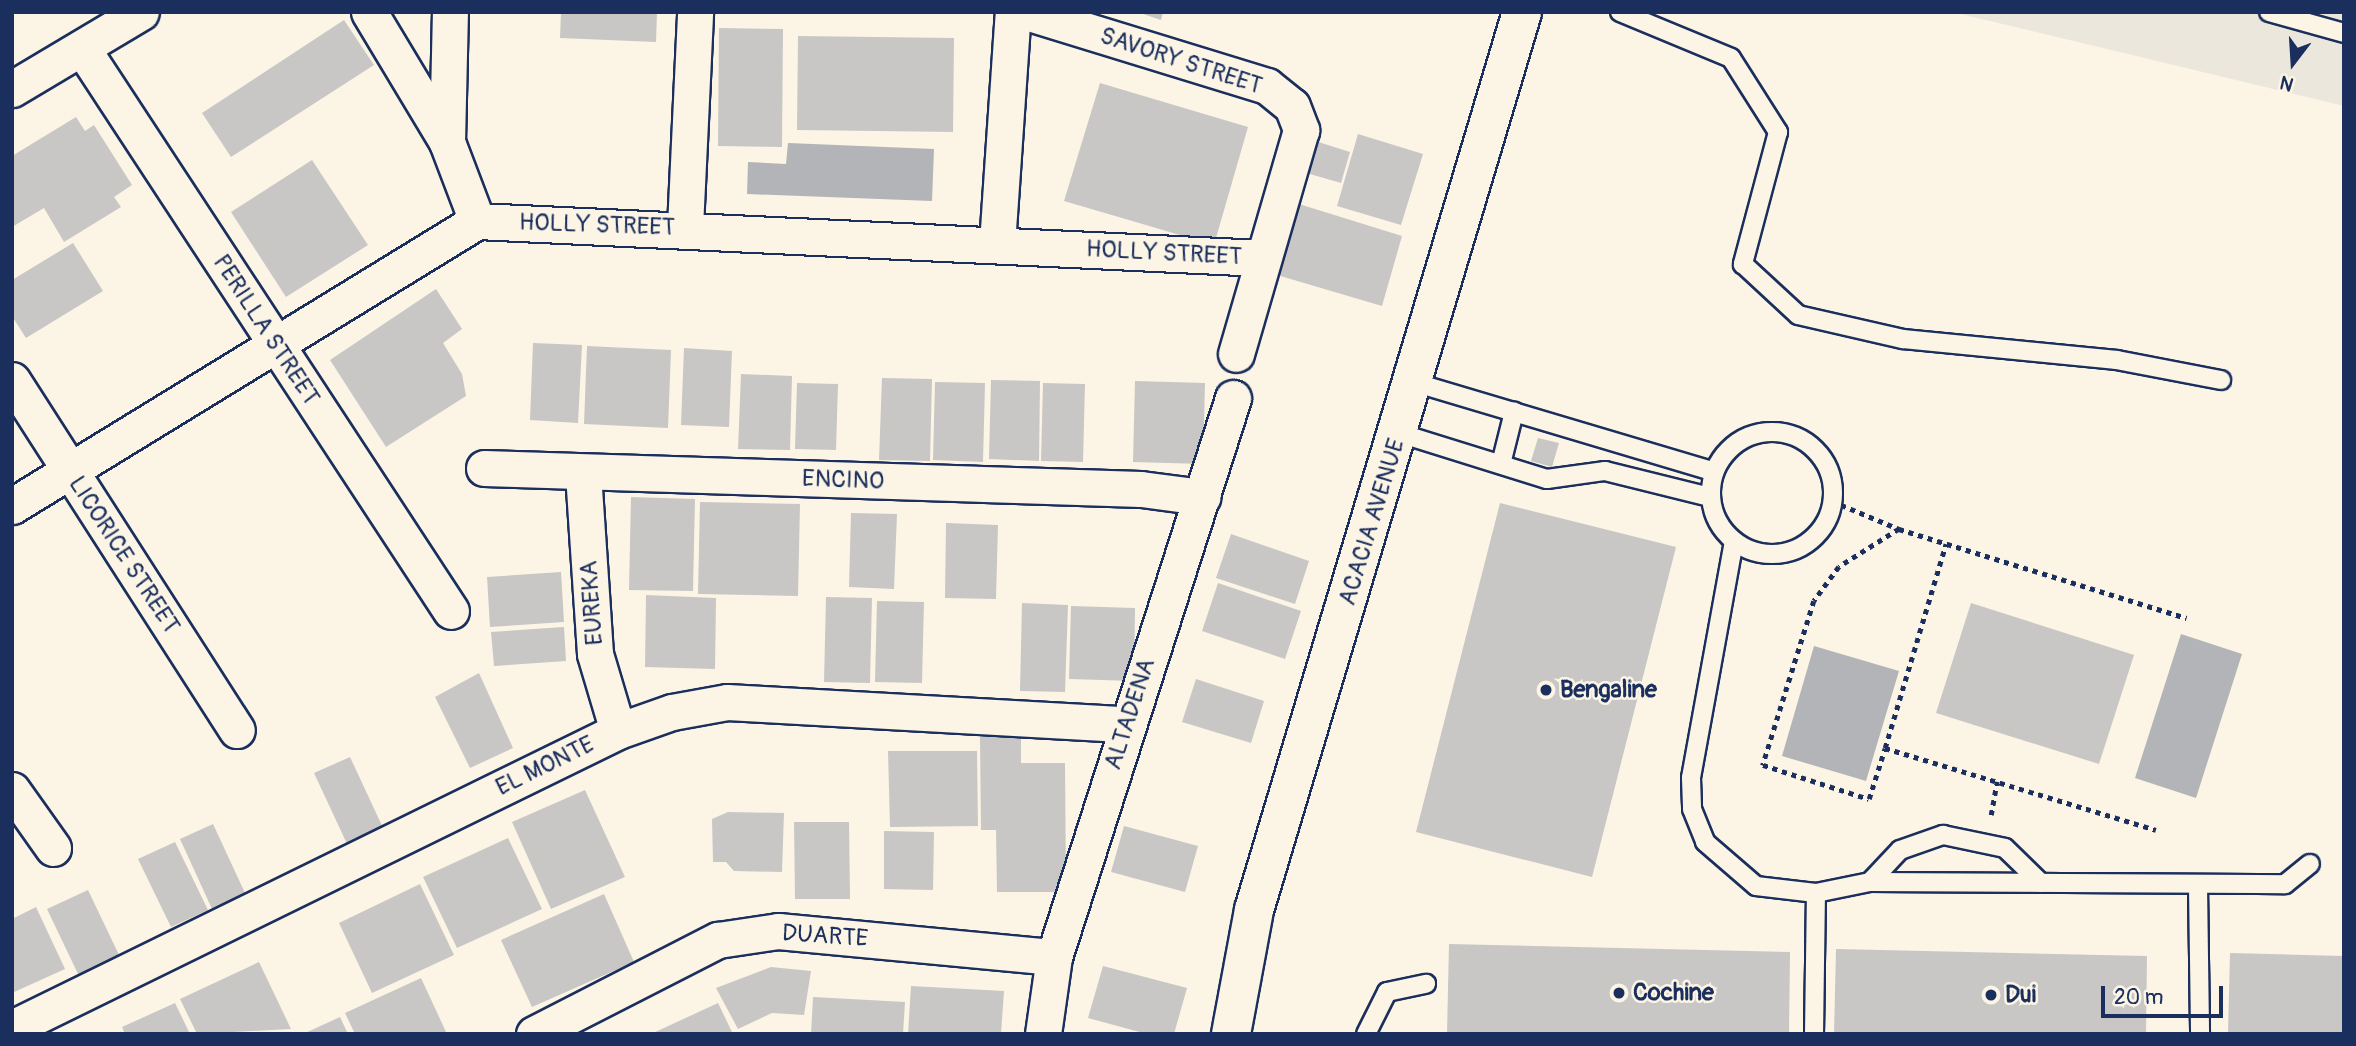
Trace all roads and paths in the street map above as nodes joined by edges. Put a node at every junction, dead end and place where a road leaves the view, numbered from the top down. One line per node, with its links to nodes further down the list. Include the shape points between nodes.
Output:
1 (141, 12): 11 (street)
2 (369, 12): 13 (street)
3 (450, 12): 13 (street)
4 (695, 12): 15 (street)
5 (1013, 12): 16 (street)
6 (1026, 12): 17 (street, SAVORY STREET, via 1267,86 1292,107 1301,130)
7 (1522, 12): 22 (street, ACACIA AVENUE)
8 (1620, 12): 21 (lane, via 1731,58 1778,132 1743,264 1798,315 1903,339 2117,360)
9 (2269, 12): 10 (lane)
10 (2344, 33)
11 (82, 48): 12 (street); 18 (street, PERILLA STREET)
12 (12, 89)
13 (447, 142): 14 (street)
14 (477, 221): 15 (street, HOLLY STREET); 18 (street)
15 (685, 227): 16 (street, HOLLY STREET)
16 (997, 244): 17 (street, HOLLY STREET)
17 (1262, 258): 19 (street)
18 (277, 346): 28 (street); 38 (street, PERILLA STREET)
19 (1236, 354)
20 (12, 380): 28 (street, LICORICE STREET)
21 (2221, 380)
22 (1413, 382): 24 (lane); 25 (street, ACACIA AVENUE)
23 (1233, 398): 31 (street, ALTADENA)
24 (1514, 412): 26 (lane); 30 (lane)
25 (1399, 433): 26 (lane); 59 (street, ACACIA AVENUE, via 1254,910)
26 (1501, 464): 32 (lane, via 1560,481 1605,471)
27 (484, 468): 29 (street, ENCINO)
28 (69, 471): 34 (street); 41 (street, LICORICE STREET)
29 (583, 472): 31 (street, ENCINO, via 1141,489); 42 (street, EUREKA, via 595,654)
30 (1714, 472): 32 (lane); 33 (lane, via 1743,439 1786,433 1823,459)
31 (1202, 497): 40 (street, ALTADENA)
32 (1710, 497): 36 (lane, via 1718,522)
33 (1832, 502): 35 (path); 36 (lane, via 1824,526 1806,544 1783,553 1757,552)
34 (12, 506)
35 (1899, 530): 37 (path); 43 (path, via 1839,567 1814,601 1763,765 1870,799)
36 (1734, 541): 53 (lane, via 1691,778 1692,809 1705,842 1756,886)
37 (1946, 544): 39 (path); 43 (path)
38 (451, 611)
39 (2187, 618)
40 (1126, 724): 42 (street, EL MONTE, via 727,702); 54 (street, ALTADENA)
41 (237, 730)
42 (618, 731): 56 (street, EL MONTE)
43 (1885, 748): 44 (path)
44 (1997, 782): 46 (path); 47 (path)
45 (12, 790): 48 (street)
46 (2155, 830)
47 (1987, 840): 50 (lane, via 1943,835 1921,840 1900,850); 51 (lane, via 2021,860)
48 (53, 848)
49 (2310, 864): 52 (lane, via 2285,884)
50 (1870, 882): 51 (lane); 53 (lane)
51 (2041, 883): 52 (lane)
52 (2198, 886): 62 (lane)
53 (1816, 893): 61 (lane)
54 (1054, 957): 57 (street, DUARTE, via 778,931 718,940); 58 (street, ALTADENA)
55 (1426, 984): 60 (lane, via 1387,992)
56 (12, 1028)
57 (534, 1034)
58 (1043, 1034)
59 (1231, 1034)
60 (1366, 1034)
61 (1814, 1034)
62 (2200, 1034)

